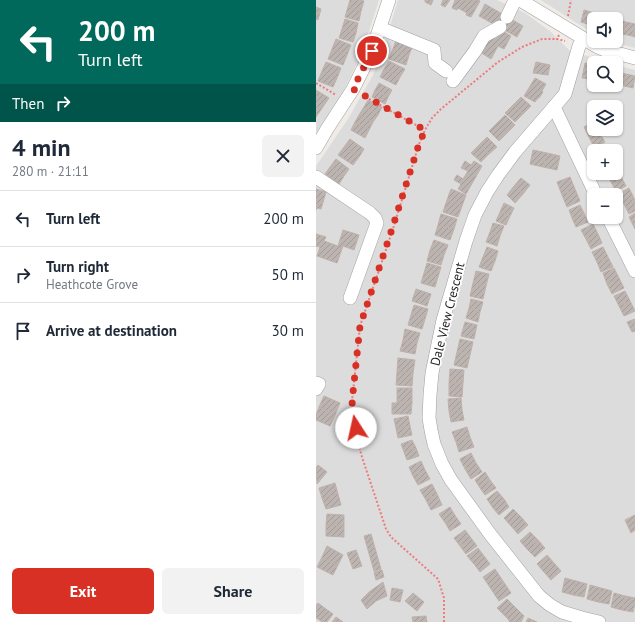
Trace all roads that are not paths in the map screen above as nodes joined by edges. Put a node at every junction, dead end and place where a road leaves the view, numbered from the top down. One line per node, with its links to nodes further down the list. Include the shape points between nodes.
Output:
1 (389, 0): 4 (street)
2 (515, 0): 4 (street, via 503,22 484,36 475,51 450,76 435,63 434,50)
3 (520, 0): 5 (street)
4 (380, 28): 8 (street, via 372,51 349,95)
5 (583, 39): 6 (street, via 605,50); 7 (street, Dale View Crescent, via 565,94)
6 (635, 58)
7 (554, 107): 10 (street); 16 (street, Dale View Crescent, via 498,175 476,215 443,320 432,373 429,418 434,444 451,480 539,596 562,612)
8 (316, 148)
9 (316, 177): 13 (street, via 370,212 377,223)
10 (593, 188)
11 (612, 224): 12 (street)
12 (635, 271)
13 (350, 298)
14 (316, 383): 15 (street)
15 (316, 389)
16 (599, 622)

